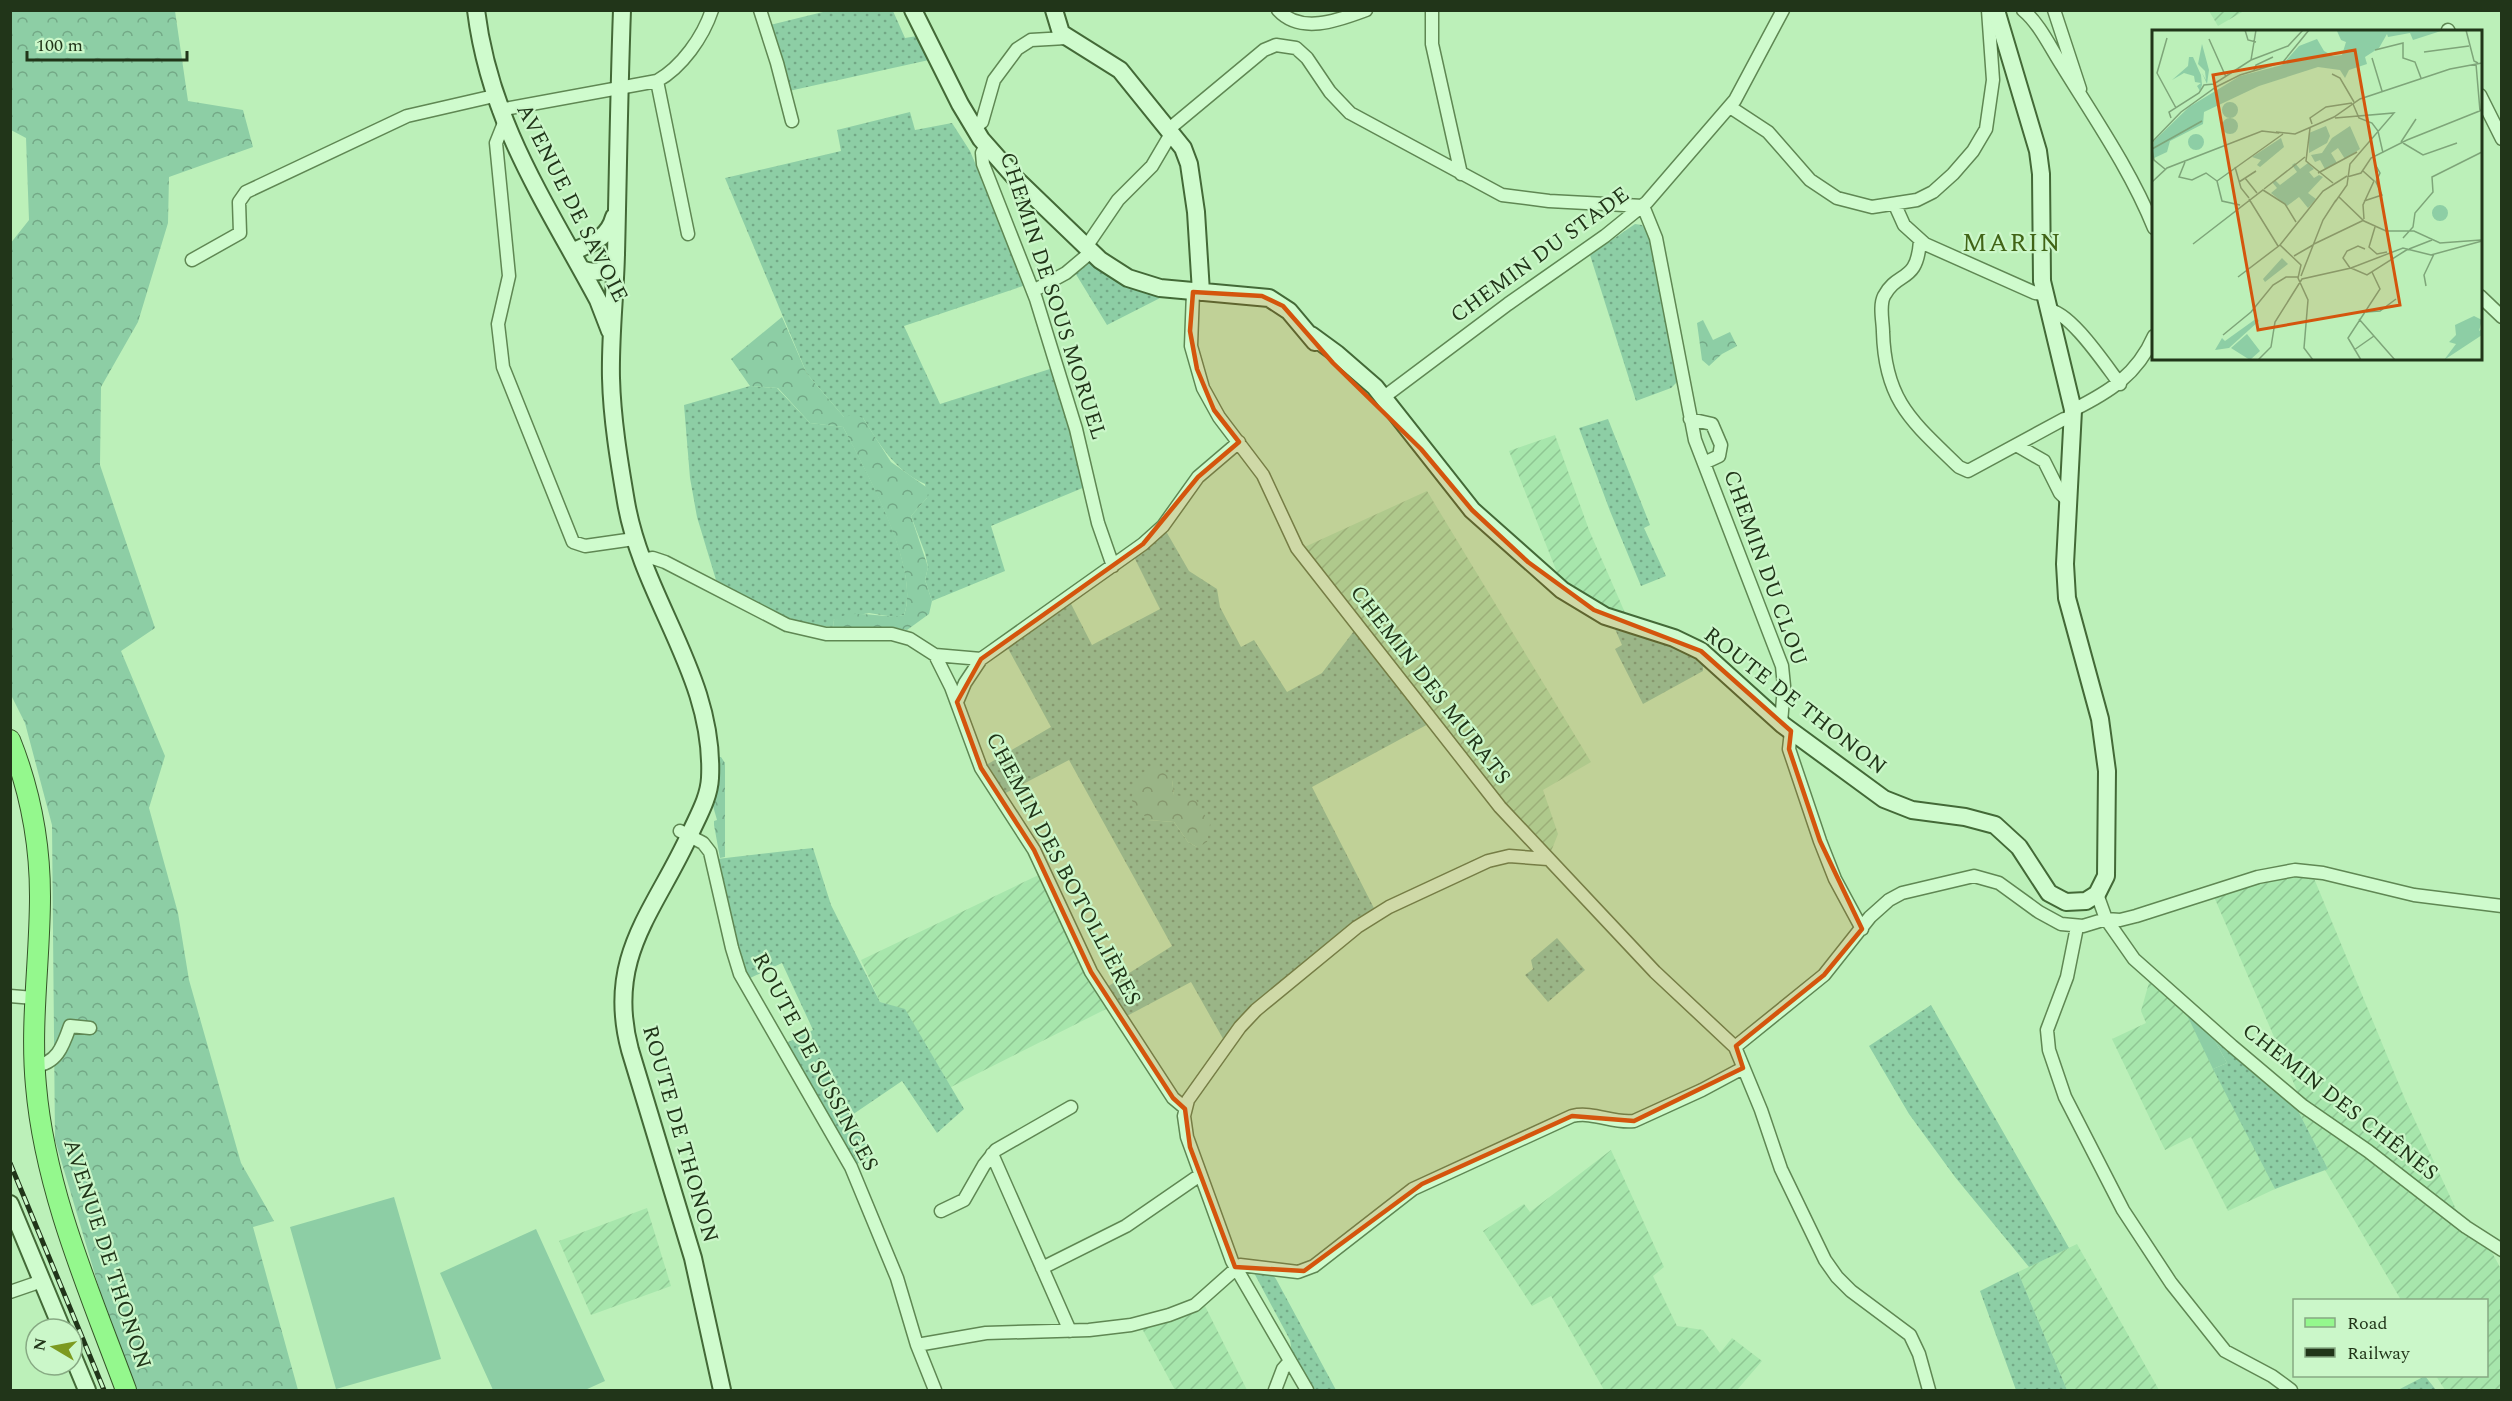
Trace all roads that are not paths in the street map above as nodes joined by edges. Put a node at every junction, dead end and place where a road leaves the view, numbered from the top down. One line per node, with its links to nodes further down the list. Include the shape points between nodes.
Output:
1 (476, 10): 21 (street, AVENUE DE SAVOIE, via 484,59)
2 (622, 10): 17 (street, ROUTE DE THONON)
3 (712, 10): 16 (street, via 697,41)
4 (760, 10): 22 (street)
5 (913, 10): 23 (street, ROUTE DE THONON)
6 (1054, 10): 15 (street, via 1058,29)
7 (1278, 10): 8 (street, via 1290,21 1306,24)
8 (1366, 10)
9 (1432, 10): 27 (street, via 1432,44)
10 (1783, 10): 20 (street, CHEMIN DU STADE)
11 (1988, 10): 29 (street, via 1993,72 1986,129 1973,151 1933,192)
12 (1996, 10): 42 (street, via 2040,162 2041,260)
13 (2023, 10): 18 (street)
14 (2054, 10): 18 (street, via 2079,79)
15 (1066, 38): 23 (street, via 1030,40 1017,49 994,80 982,122); 24 (street, via 1115,65)
16 (657, 81): 17 (street); 32 (street)
17 (620, 89): 21 (street); 30 (street, ROUTE DE THONON)
18 (2080, 94): 31 (street)
19 (2482, 97): 25 (street)
20 (1730, 107): 28 (street, CHEMIN DU STADE); 29 (street, via 1768,132 1821,189 1856,204)
21 (499, 110): 35 (street, AVENUE DE SAVOIE); 37 (street, via 407,116 246,192 239,202 240,233); 54 (street, via 496,143 509,276 498,324 504,374 573,542 585,546)
22 (792, 121)
23 (974, 128): 26 (street, ROUTE DE THONON)
24 (1170, 131): 27 (street, via 1264,50 1276,45 1289,46 1302,52 1350,113); 34 (street, via 1152,166 1118,200); 40 (street, via 1184,148 1190,164 1198,227)
25 (2502, 139)
26 (986, 145): 34 (street, ROUTE DE THONON); 39 (street, CHEMIN DE SOUS MORUEL, via 981,156 985,170)
27 (1461, 174): 28 (street, via 1515,198)
28 (1643, 206): 47 (street, CHEMIN DU STADE); 49 (street, CHEMIN DU CLOU, via 1658,247)
29 (1895, 206): 33 (street, via 1904,225)
30 (615, 213): 35 (street, via 604,236); 36 (street, ROUTE DE THONON)
31 (2152, 222)
32 (688, 234)
33 (1920, 241): 42 (street, via 2035,293); 51 (street, via 1914,268 1883,299 1884,358 1899,401 1910,418 1965,471 1975,470)
34 (1089, 250): 39 (street, via 1066,273); 40 (street, ROUTE DE THONON, via 1138,283)
35 (572, 252): 38 (street, AVENUE DE SAVOIE)
36 (616, 255): 38 (street, via 609,267 600,271); 45 (street, ROUTE DE THONON)
37 (192, 260)
38 (581, 269): 45 (street, AVENUE DE SAVOIE, via 607,319)
39 (1033, 291): 56 (street, CHEMIN DE SOUS MORUEL)
40 (1197, 292): 47 (street, ROUTE DE THONON, via 1269,298 1289,311 1334,363); 50 (street, CHEMIN DES MURATS, via 1190,331 1197,369 1214,410)
41 (2482, 297): 43 (street)
42 (2046, 302): 46 (street, via 2079,333); 48 (street)
43 (2502, 317)
44 (2152, 340): 46 (street, via 2137,366)
45 (612, 346): 54 (street, ROUTE DE THONON, via 615,423)
46 (2120, 384): 48 (street)
47 (1380, 400): 60 (street, ROUTE DE THONON, via 1394,425 1421,449 1480,517 1562,590 1605,616 1701,651)
48 (2073, 414): 51 (street); 53 (street)
49 (1690, 419): 52 (street, CHEMIN DU CLOU); 52 (street, CHEMIN DU CLOU, via 1712,424 1721,445 1719,456)
50 (1239, 442): 56 (street, via 1198,477 1158,531); 63 (street, CHEMIN DES MURATS, via 1263,476 1308,565 1494,800)
51 (2018, 446): 53 (street, via 2044,461)
52 (1704, 463): 60 (street, CHEMIN DU CLOU, via 1782,666)
53 (2068, 501): 64 (street, via 2068,605 2106,753 2106,869)
54 (634, 539): 55 (street, ROUTE DE THONON)
55 (641, 560): 57 (street, via 665,562 787,625 826,634 901,636); 62 (street, ROUTE DE THONON, via 698,689 707,720 709,788)
56 (1113, 566): 58 (street)
57 (935, 655): 58 (street); 59 (street, CHEMIN DES BOTOLLIÈRES)
58 (981, 659): 59 (street)
59 (957, 702): 76 (street, CHEMIN DES BOTOLLIÈRES, via 977,759 1034,850 1090,972 1173,1098)
60 (1786, 727): 64 (street, ROUTE DE THONON, via 1893,804 1985,821 2004,831 2045,888 2060,900 2079,903); 68 (street, CHEMIN DU CLOU, via 1789,748 1834,879)
61 (10, 740): 70 (main road, AVENUE DE THONON, via 29,800 37,847 39,906)
62 (684, 834): 88 (street, ROUTE DE SUSSINGES, via 703,843 710,852 737,967 851,1167 897,1278); 91 (street, ROUTE DE THONON, via 675,867 656,894 627,962 624,1026 696,1268)
63 (1548, 859): 72 (street, CHEMIN DES MURATS, via 1655,972); 76 (street, via 1509,856 1488,861 1367,920 1247,1018 1200,1080)
64 (2097, 894): 66 (street, CHEMIN DES CHÊNES)
65 (2502, 906): 66 (street, via 2414,895 2324,873 2295,870 2258,877 2125,919)
66 (2106, 919): 67 (street); 81 (street, CHEMIN DES CHÊNES, via 2141,966 2287,1094)
67 (2077, 927): 68 (street, via 2054,921 1999,883 1974,876 1895,897); 96 (street, via 2067,977 2048,1030 2049,1050 2066,1097 2123,1210 2176,1290 2224,1351)
68 (1862, 929): 72 (street, via 1824,975)
69 (10, 996): 70 (street)
70 (34, 998): 73 (main road, AVENUE DE THONON)
71 (90, 1028): 73 (street, via 70,1026 56,1057)
72 (1735, 1047): 74 (street)
73 (34, 1066): 90 (main road, AVENUE DE THONON, via 49,1164)
74 (1743, 1068): 82 (street, via 1634,1120 1587,1114 1565,1119 1422,1184 1309,1269 1298,1272 1249,1265); 95 (street, via 1781,1169 1825,1260 1851,1291 1910,1335)
75 (1071, 1107): 77 (street)
76 (1185, 1108): 78 (street, via 1185,1127)
77 (992, 1154): 80 (street, via 964,1200); 83 (street)
78 (1200, 1175): 82 (street); 83 (street, via 1116,1232)
79 (10, 1204): 84 (street)
80 (940, 1211)
81 (2502, 1250)
82 (1235, 1267): 87 (street, via 1202,1300 1179,1312 1121,1327); 89 (street)
83 (1042, 1268): 87 (street)
84 (37, 1283): 85 (street); 86 (street)
85 (10, 1292)
86 (55, 1317)
87 (1070, 1331): 88 (street, via 986,1333)
88 (917, 1345): 92 (street, ROUTE DE SUSSINGES)
89 (1290, 1361): 93 (street); 94 (street)
90 (126, 1390)
91 (722, 1390)
92 (935, 1390)
93 (1275, 1390)
94 (1307, 1390)
95 (1929, 1390)
96 (2291, 1390)

